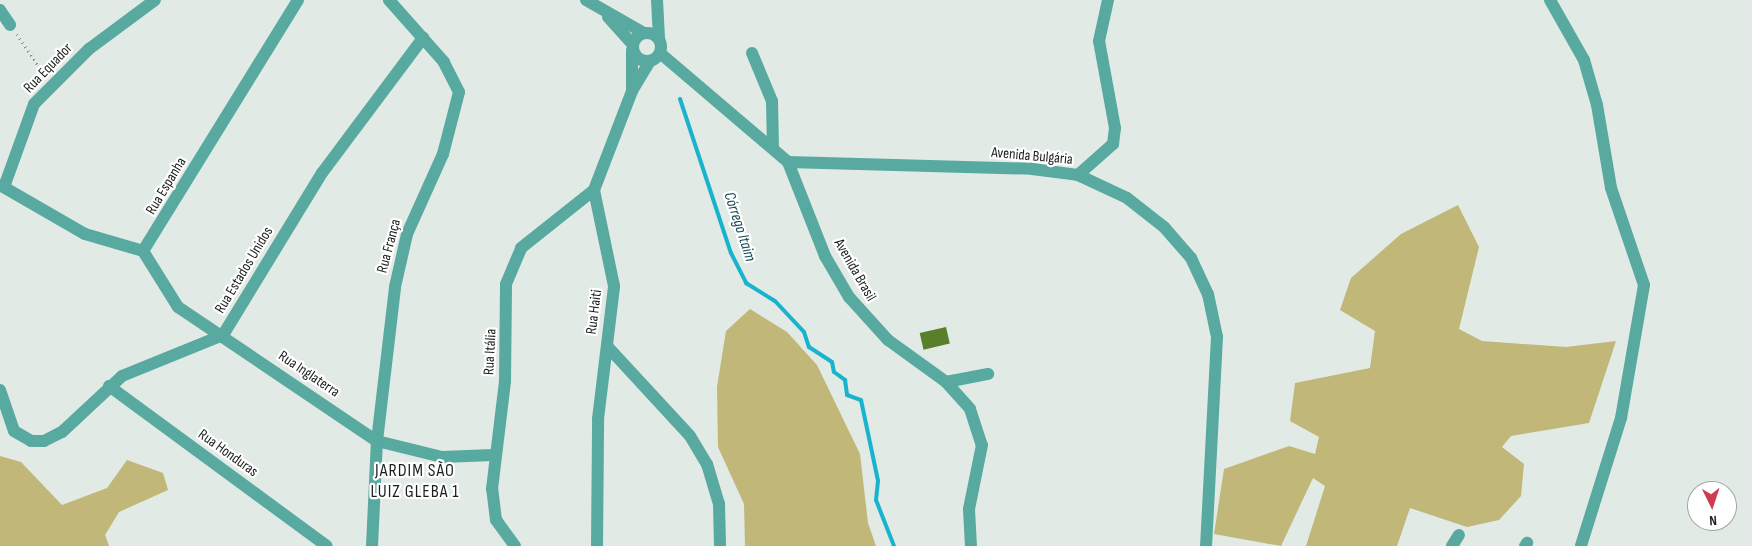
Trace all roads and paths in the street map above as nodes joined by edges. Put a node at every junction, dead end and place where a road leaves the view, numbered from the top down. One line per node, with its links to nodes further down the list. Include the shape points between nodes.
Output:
1 (155, 0): 17 (street, Rua Equador, via 89,49)
2 (298, 0): 24 (street, Rua Espanha)
3 (389, 0): 12 (street, Rua França)
4 (586, 0): 9 (street)
5 (657, 0): 13 (street)
6 (1108, 0): 21 (street, via 1099,41 1115,128 1113,144)
7 (1550, 0): 42 (street, via 1584,60 1598,105 1611,188 1644,285 1630,382)
8 (0, 10): 10 (street)
9 (605, 13): 11 (street); 14 (street)
10 (10, 25): 17 (path)
11 (644, 32): 13 (street); 14 (street)
12 (423, 38): 25 (street, Rua Estados Unidos, via 322,173); 31 (street, Rua França, via 456,81 458,104 443,154 407,234 395,287)
13 (659, 39): 16 (street)
14 (632, 47): 16 (street, Avenida Brasil, via 636,57); 18 (street)
15 (752, 53): 19 (street, via 772,101)
16 (655, 57): 18 (street); 19 (street, Avenida Brasil)
17 (52, 84): 22 (street, Rua Equador, via 34,104)
18 (632, 91): 23 (street)
19 (773, 147): 20 (street, Avenida Brasil)
20 (788, 162): 21 (street, Avenida Bulgária, via 1032,169); 28 (street, Avenida Brasil, via 825,256 849,297 888,340)
21 (1078, 175): 41 (street, Avenida Bulgária, via 1127,198 1164,227 1191,258 1208,294 1218,364)
22 (2, 186): 24 (street, via 85,234)
23 (594, 190): 26 (street, Rua Haiti, via 614,286); 32 (street, Rua Itália, via 536,233 513,262 506,284 505,381)
24 (143, 251): 25 (street, Rua Inglaterra, via 178,307)
25 (224, 335): 29 (street, Rua Estados Unidos, via 146,363); 31 (street, Rua Inglaterra)
26 (607, 346): 38 (street, Rua Haiti, via 596,460); 39 (street, via 690,436 707,464 719,504)
27 (988, 374): 28 (street)
28 (946, 382): 40 (street, Avenida Brasil, via 970,409 982,445 969,509)
29 (110, 386): 30 (street, Rua Estados Unidos, via 62,432 31,441 14,431); 34 (street, Rua Honduras)
30 (0, 390)
31 (377, 441): 32 (street, Rua Inglaterra, via 442,457); 33 (street, Rua França)
32 (493, 455): 37 (street, Rua Itália, via 496,520)
33 (372, 532): 35 (street); 36 (street, Rua França)
34 (327, 546)
35 (362, 546)
36 (372, 546)
37 (515, 546)
38 (597, 546)
39 (720, 546)
40 (971, 546)
41 (1206, 546)
42 (1581, 546)

